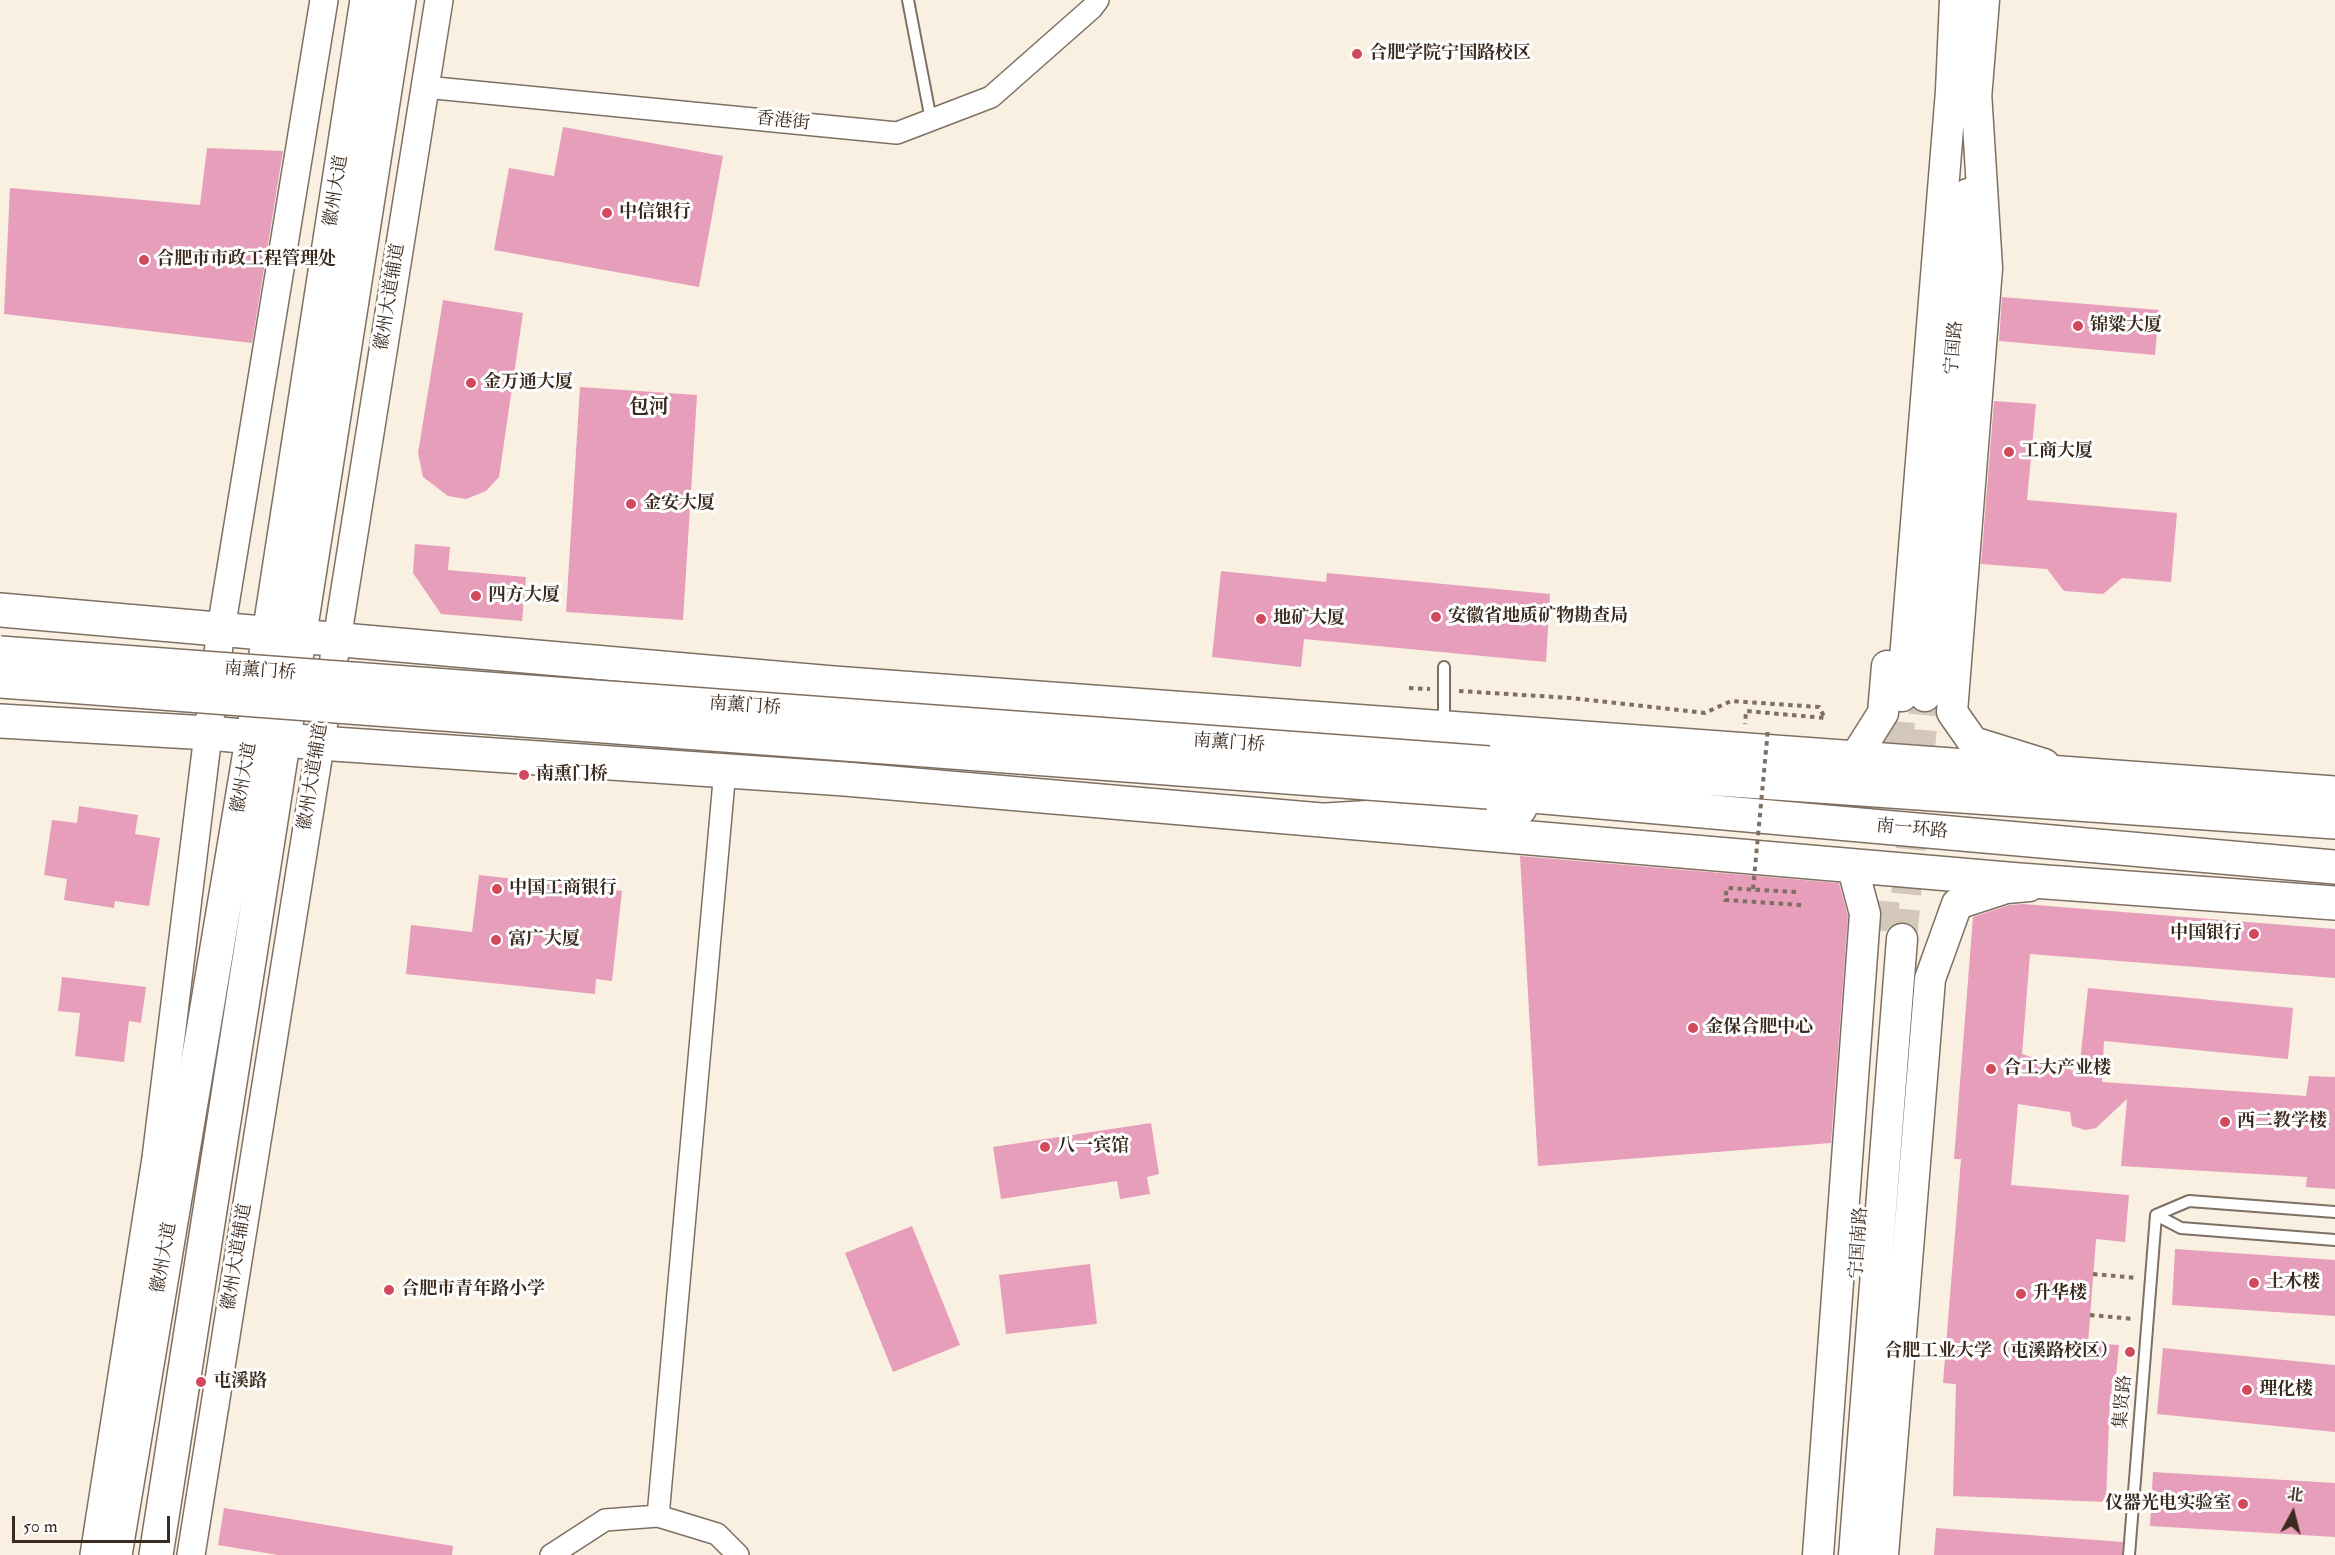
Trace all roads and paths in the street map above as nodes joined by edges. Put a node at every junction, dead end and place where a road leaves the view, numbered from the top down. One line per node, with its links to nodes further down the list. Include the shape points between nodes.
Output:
1 (324, 0): 13 (street)
2 (367, 0): 14 (main road, 徽州大道)
3 (399, 0): 14 (main road, 徽州大道)
4 (439, 0): 9 (street, 徽州大道辅道)
5 (908, 0): 11 (lane)
6 (1098, 0): 11 (street, 香港街, via 991,97)
7 (1955, 0): 10 (main road, 宁国路)
8 (1984, 0): 10 (main road, 宁国路)
9 (424, 87): 11 (street, 香港街, via 897,134); 15 (street, 徽州大道辅道)
10 (1964, 91): 20 (main road, 宁国路); 29 (main road, via 1924,219 1883,713); 32 (main road, via 1987,268 1952,712 1973,742)
11 (931, 120)
12 (0, 610): 13 (main road)
13 (221, 629): 14 (main road); 26 (street)
14 (285, 635): 15 (main road); 27 (main road, 徽州大道)
15 (335, 640): 22 (main road, via 821,682); 28 (street, 徽州大道辅道)
16 (0, 653): 33 (main road, 南薰门桥, bridge)
17 (1444, 667): 24 (lane)
18 (0, 681): 33 (main road, 南薰门桥, bridge)
19 (1484, 693): 23 (path, via 1705,713 1731,701 1819,707 1825,718 1746,711 1745,725)
20 (1914, 696)
21 (0, 721): 26 (main road)
22 (1370, 723): 24 (main road); 31 (main road)
23 (1756, 727)
24 (1444, 728): 29 (main road)
25 (1768, 729): 42 (path, bridge)
26 (209, 733): 27 (main road); 54 (street, via 156,1158)
27 (268, 738): 28 (main road); 55 (main road, 徽州大道); 56 (main road, 徽州大道)
28 (319, 743): 30 (main road); 57 (street, 徽州大道辅道)
29 (1854, 759): 32 (main road)
30 (724, 770): 37 (main road); 53 (street)
31 (1586, 770): 33 (main road, 南一环路); 36 (main road, 南一环路)
32 (2084, 776): 34 (main road); 36 (main road)
33 (1489, 778): 35 (main road, 南一环路)
34 (2335, 793)
35 (1610, 803): 37 (main road); 40 (main road, 南一环路)
36 (2208, 813): 38 (main road, 南一环路)
37 (1327, 820): 39 (main road)
38 (2335, 822)
39 (1852, 865): 41 (main road); 60 (main road, via 1866,914)
40 (2335, 867)
41 (2070, 883): 44 (main road); 63 (main road, via 2006,888 1957,904 1930,979)
42 (1753, 889): 43 (path); 45 (path, via 1727,888 1725,900)
43 (1796, 892)
44 (2335, 903)
45 (1801, 905)
46 (2335, 1212): 47 (lane, via 2188,1201)
47 (2156, 1215): 48 (lane, via 2181,1228); 50 (lane, 集贤路)
48 (2335, 1240)
49 (2093, 1274): 50 (path)
50 (2151, 1279): 52 (lane, 集贤路)
51 (2090, 1314): 52 (path)
52 (2148, 1320): 64 (lane, 集贤路)
53 (658, 1515): 58 (street, via 605,1520); 59 (street, via 717,1534)
54 (94, 1555)
55 (115, 1555)
56 (156, 1555)
57 (190, 1555)
58 (551, 1555)
59 (738, 1555)
60 (1818, 1555)
61 (1837, 1555): 62 (main road, 宁国南路, via 1892,935)
62 (1854, 1555)
63 (1883, 1555)
64 (2129, 1555)

